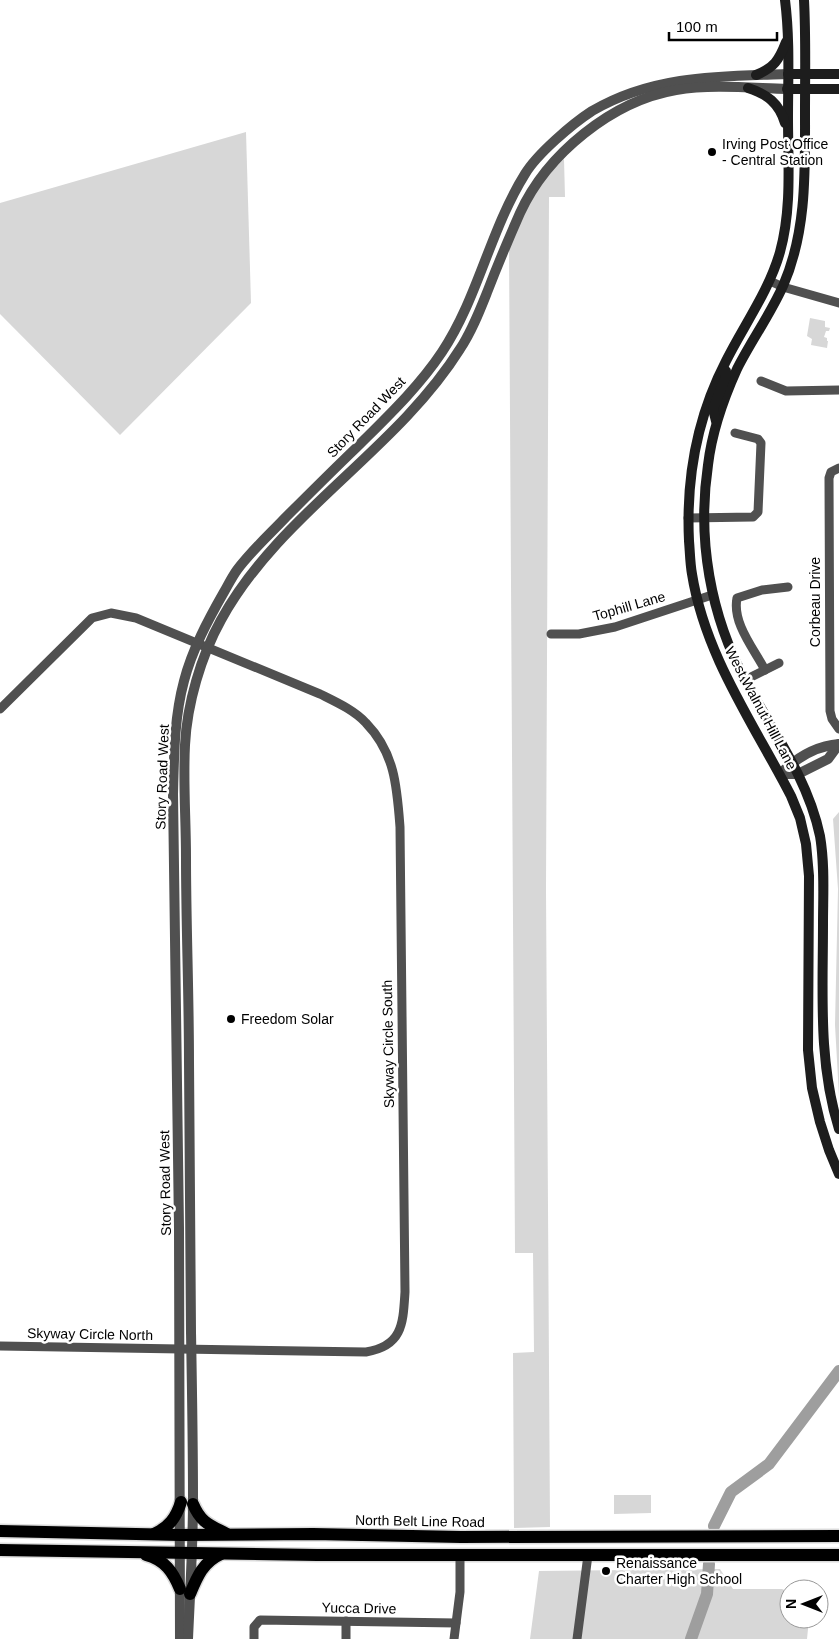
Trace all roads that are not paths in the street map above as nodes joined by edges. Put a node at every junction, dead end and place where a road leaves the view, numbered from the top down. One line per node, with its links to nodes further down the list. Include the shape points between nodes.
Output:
1 (785, 0): 3 (main road, West Walnut Hill Lane)
2 (804, 0): 5 (main road, West Walnut Hill Lane)
3 (788, 34): 4 (main road, West Walnut Hill Lane); 7 (main road, via 777,61 767,71)
4 (788, 74): 5 (main road); 7 (street, Story Road West); 10 (main road, West Walnut Hill Lane)
5 (806, 74): 6 (main road); 9 (main road, West Walnut Hill Lane)
6 (839, 74)
7 (756, 75): 12 (street, Story Road West, via 677,80)
8 (748, 88): 10 (street, Story Road West); 13 (street, Story Road West, via 673,91); 14 (main road, via 773,101)
9 (806, 88): 10 (main road); 11 (main road); 18 (main road, West Walnut Hill Lane, via 802,212 796,248)
10 (788, 89): 14 (main road, West Walnut Hill Lane)
11 (839, 89)
12 (632, 93): 13 (street); 15 (street, Story Road West, via 592,111 570,128 526,172)
13 (637, 103): 16 (street, Story Road West, via 586,132 560,155)
14 (788, 131): 17 (main road, West Walnut Hill Lane, via 788,211 780,254)
15 (512, 199): 16 (street); 32 (street, Story Road West, via 452,338 431,369 237,570)
16 (523, 206): 33 (street, Story Road West, via 463,345 439,380 407,417 301,520 254,571 219,624)
17 (770, 281): 18 (street); 20 (main road, West Walnut Hill Lane)
18 (783, 287): 19 (street); 23 (main road, West Walnut Hill Lane, via 737,369)
19 (838, 301)
20 (724, 366): 23 (main road, via 726,376 714,409); 26 (main road, West Walnut Hill Lane, via 700,427)
21 (761, 381): 22 (street, via 786,391)
22 (839, 390)
23 (717, 422): 27 (main road, West Walnut Hill Lane, via 708,465)
24 (735, 433): 27 (street, via 758,438 761,444 758,512 753,517)
25 (835, 470): 38 (street, Corbeau Drive, via 829,478 830,711)
26 (688, 518): 27 (street); 30 (main road, West Walnut Hill Lane, via 691,572)
27 (703, 518): 29 (main road, West Walnut Hill Lane)
28 (788, 587): 35 (street, via 762,590 736,601 740,626)
29 (712, 595): 30 (street, Tophill Lane); 36 (main road, West Walnut Hill Lane)
30 (697, 600): 31 (street, Tophill Lane, via 615,627 579,634); 41 (main road, West Walnut Hill Lane, via 718,661)
31 (552, 634)
32 (197, 643): 33 (street, Skyway Circle South); 37 (street, via 136,618 102,614 81,628); 43 (street, Story Road West, via 184,682 175,730)
33 (209, 647): 44 (street, Story Road West, via 196,682 185,743); 50 (street, Skyway Circle South, via 346,707 365,722 392,763 400,827 405,1292 404,1319 399,1332 388,1345 378,1350)
34 (779, 663): 35 (street)
35 (766, 670): 36 (street)
36 (745, 680): 40 (main road, West Walnut Hill Lane)
37 (0, 709)
38 (839, 729)
39 (839, 744): 40 (street, via 824,745); 42 (street, via 828,759)
40 (792, 762): 41 (street); 42 (main road, West Walnut Hill Lane)
41 (780, 774): 42 (street); 48 (main road, West Walnut Hill Lane, via 792,796 806,844 809,876 808,1050 815,1105 828,1150)
42 (798, 774): 47 (main road, West Walnut Hill Lane, via 820,836 824,874 822,1029 828,1090)
43 (173, 811): 44 (street); 46 (street, Story Road West)
44 (186, 811): 45 (street, Story Road West)
45 (186, 884): 46 (street); 50 (street, Story Road West)
46 (175, 890): 51 (street, Story Road West)
47 (839, 1129)
48 (839, 1174)
49 (0, 1346): 51 (street, Skyway Circle North)
50 (191, 1348): 51 (street, Skyway Circle South); 52 (street, Story Road West)
51 (179, 1349): 52 (street, Story Road West)
52 (187, 1503): 54 (main road, via 172,1522); 55 (street, Story Road West); 56 (main road, via 204,1521)
53 (0, 1531): 54 (main road, North Belt Line Road)
54 (154, 1534): 55 (main road, North Belt Line Road)
55 (186, 1535): 56 (main road, North Belt Line Road); 62 (street, Story Road West)
56 (229, 1535): 59 (main road, North Belt Line Road)
57 (738, 1536): 58 (main road, North Belt Line Road); 59 (main road, North Belt Line Road); 68 (main road)
58 (839, 1536)
59 (496, 1537): 65 (main road, via 494,1545 453,1546)
60 (0, 1550): 61 (main road)
61 (134, 1552): 62 (main road); 69 (main road, via 149,1555 170,1568)
62 (186, 1553): 63 (main road); 69 (street, Story Road West)
63 (222, 1554): 65 (main road); 69 (main road, via 203,1566)
64 (839, 1554): 68 (main road)
65 (440, 1555): 66 (main road)
66 (460, 1555): 67 (main road); 71 (street)
67 (588, 1555): 68 (main road); 77 (street)
68 (737, 1555)
69 (185, 1591): 72 (street, Story Road West); 73 (street, Story Road West)
70 (346, 1621): 71 (street, Yucca Drive); 74 (street, Yucca Drive, via 260,1620 254,1627); 75 (street)
71 (456, 1623): 76 (street)
72 (180, 1639)
73 (188, 1639)
74 (254, 1639)
75 (346, 1639)
76 (454, 1639)
77 (577, 1639)

